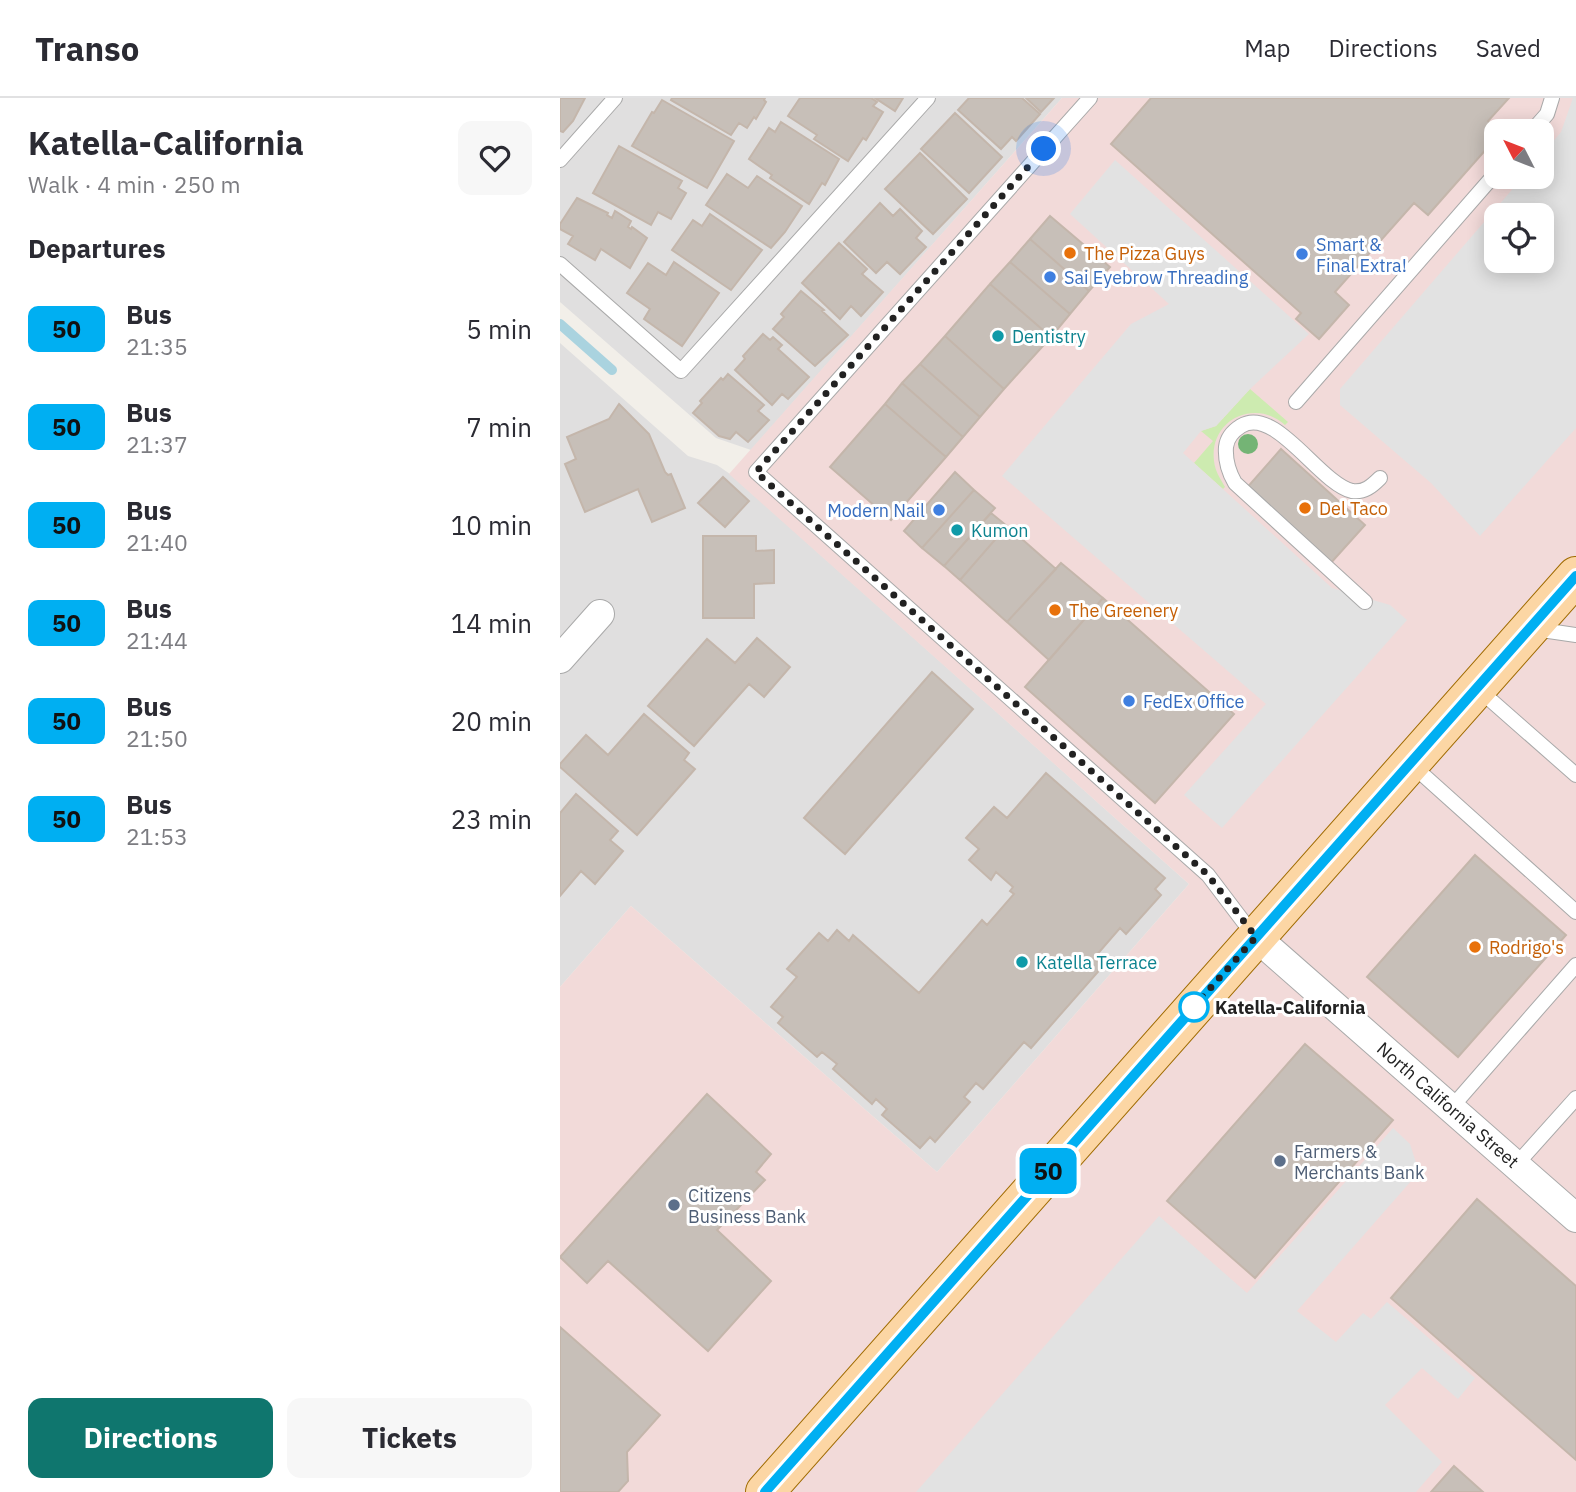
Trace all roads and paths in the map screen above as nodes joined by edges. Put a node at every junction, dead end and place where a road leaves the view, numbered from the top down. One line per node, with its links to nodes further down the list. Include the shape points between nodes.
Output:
1 (615, 98): 6 (lane)
2 (928, 98): 8 (lane, via 681,371)
3 (1090, 98): 21 (lane, via 756,472 1208,875)
4 (1552, 98): 5 (lane)
5 (1543, 119)
6 (560, 160)
7 (1484, 187): 9 (lane)
8 (560, 264)
9 (1296, 402)
10 (1380, 478): 12 (lane, via 1371,487 1350,491 1276,430 1256,421 1234,430 1227,442 1225,457 1235,483)
11 (1576, 576): 14 (main road)
12 (1365, 601)
13 (600, 614): 16 (street)
14 (1530, 628): 15 (lane); 17 (main road)
15 (1576, 635)
16 (560, 659)
17 (1477, 688): 18 (main road); 19 (lane)
18 (1410, 763): 20 (lane); 21 (main road)
19 (1576, 775)
20 (1576, 912)
21 (1256, 937): 24 (street, North California Street); 27 (main road)
22 (1576, 965): 24 (lane)
23 (1576, 1098): 25 (lane)
24 (1451, 1108): 25 (street, North California Street)
25 (1516, 1165): 26 (street, North California Street)
26 (1574, 1213)
27 (765, 1492)

